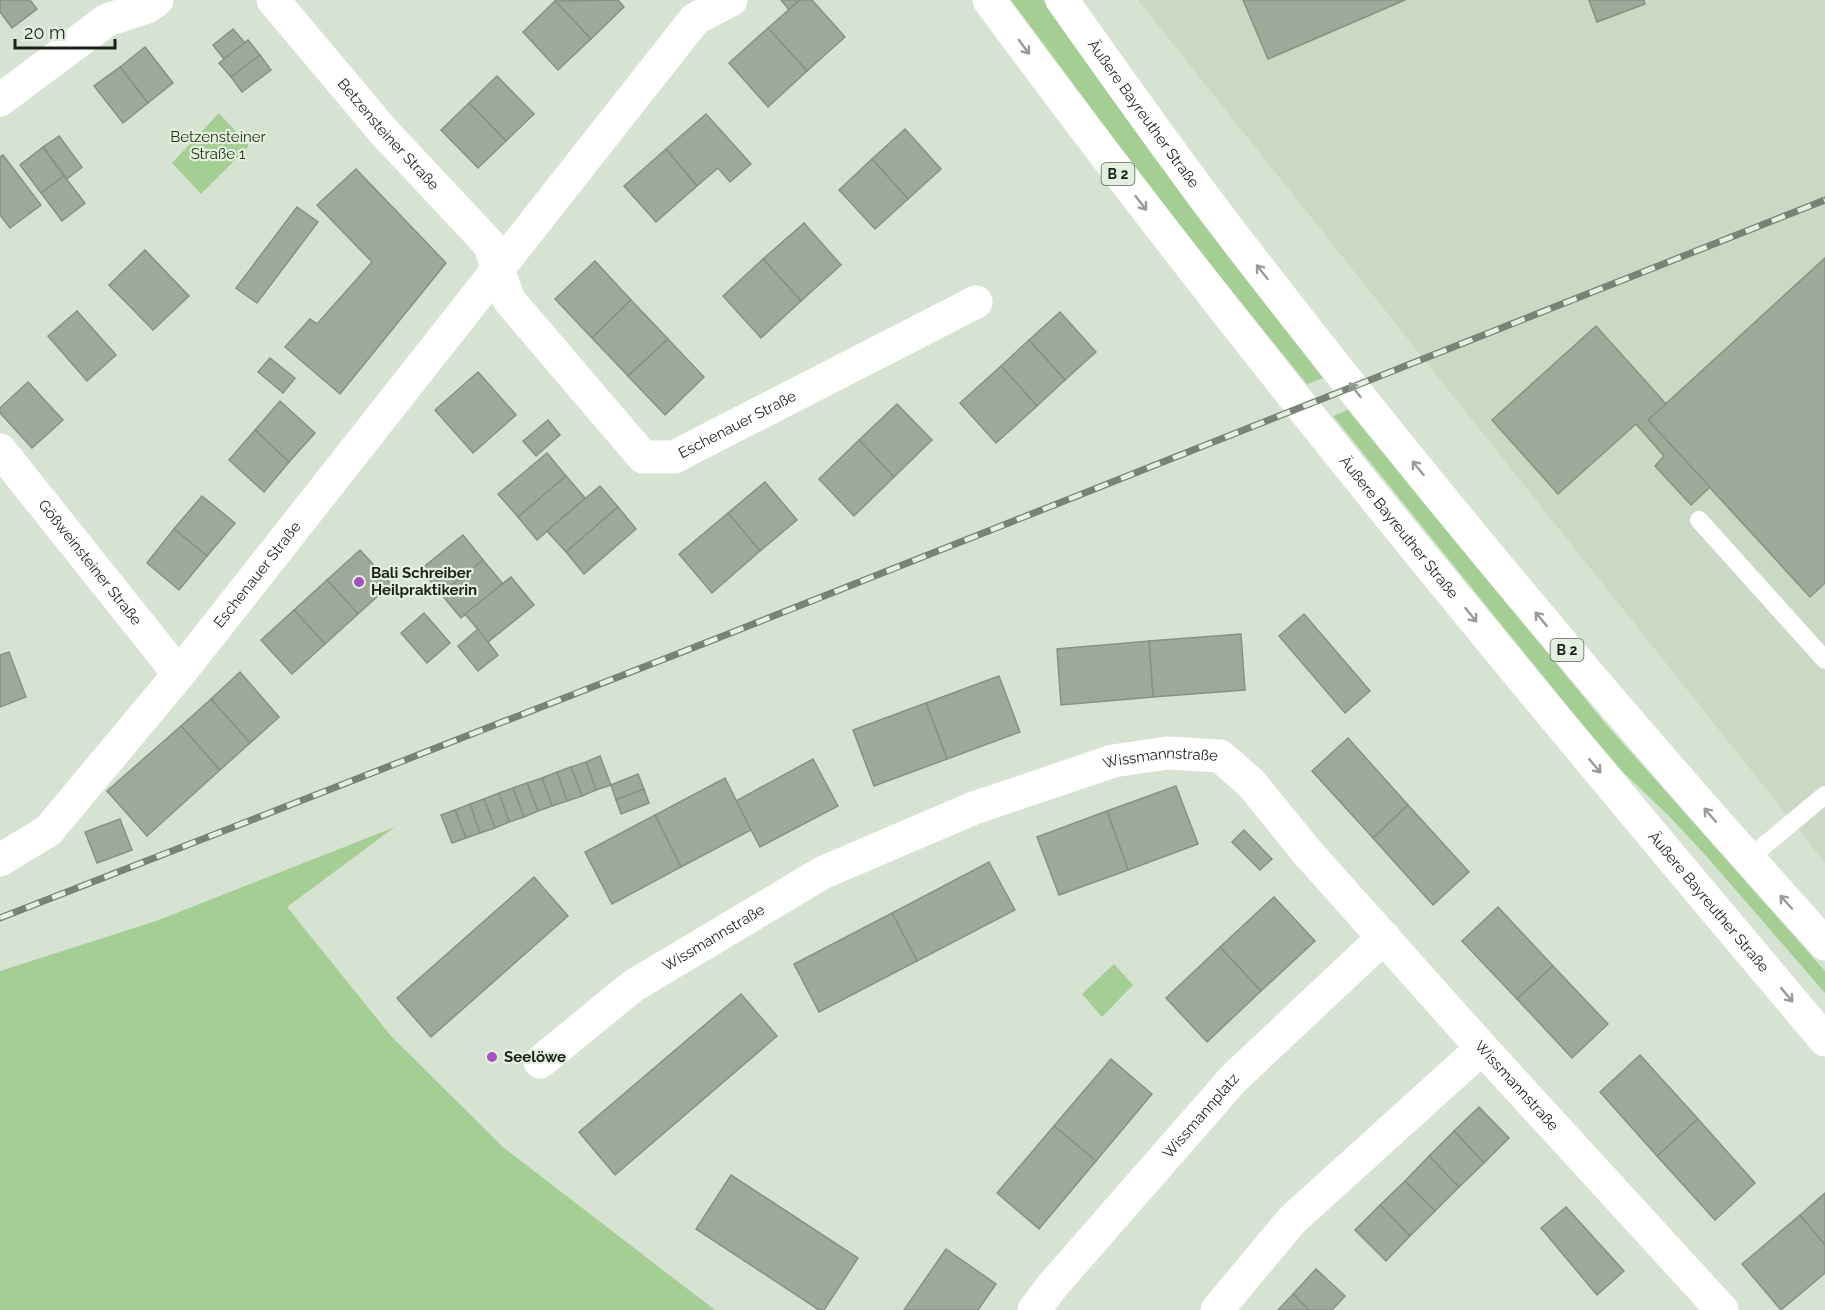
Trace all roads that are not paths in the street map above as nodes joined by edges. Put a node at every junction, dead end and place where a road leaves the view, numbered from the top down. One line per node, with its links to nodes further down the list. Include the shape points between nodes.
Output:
1 (157, 0): 6 (street, via 147,7)
2 (273, 0): 8 (street, Betzensteiner Straße, via 383,131 489,244)
3 (731, 0): 8 (street, Eschenauer Straße, via 695,19)
4 (989, 0): 19 (street, Äußere Bayreuther Straße / B 2, one-way to 19, via 1116,171 1524,682)
5 (1062, 0): 16 (street, Äußere Bayreuther Straße / B 2, one-way to 5, via 1556,637 1392,436 1186,173)
6 (113, 10): 7 (street)
7 (0, 100)
8 (499, 271): 9 (street, Eschenauer Straße, via 509,300 644,457 674,458); 13 (street, Eschenauer Straße)
9 (976, 302)
10 (0, 450): 13 (street, Gößweinsteiner Straße)
11 (1699, 520): 12 (lane)
12 (1825, 660)
13 (179, 674): 15 (street, Eschenauer Straße, via 48,831)
14 (1825, 795): 16 (lane)
15 (5, 851)
16 (1748, 859): 18 (street, Äußere Bayreuther Straße / B 2, one-way to 16)
17 (1384, 937): 20 (street, Wissmannstraße); 21 (street, Wissmannstraße, via 1251,783 1220,756 1168,753 1113,761 974,808 822,873 633,986); 22 (street, Wissmannplatz, via 1234,1078)
18 (1825, 944)
19 (1825, 1040)
20 (1482, 1048): 23 (street, via 1292,1220); 24 (street, Wissmannstraße)
21 (540, 1062)
22 (1034, 1310)
23 (1217, 1310)
24 (1722, 1310)

